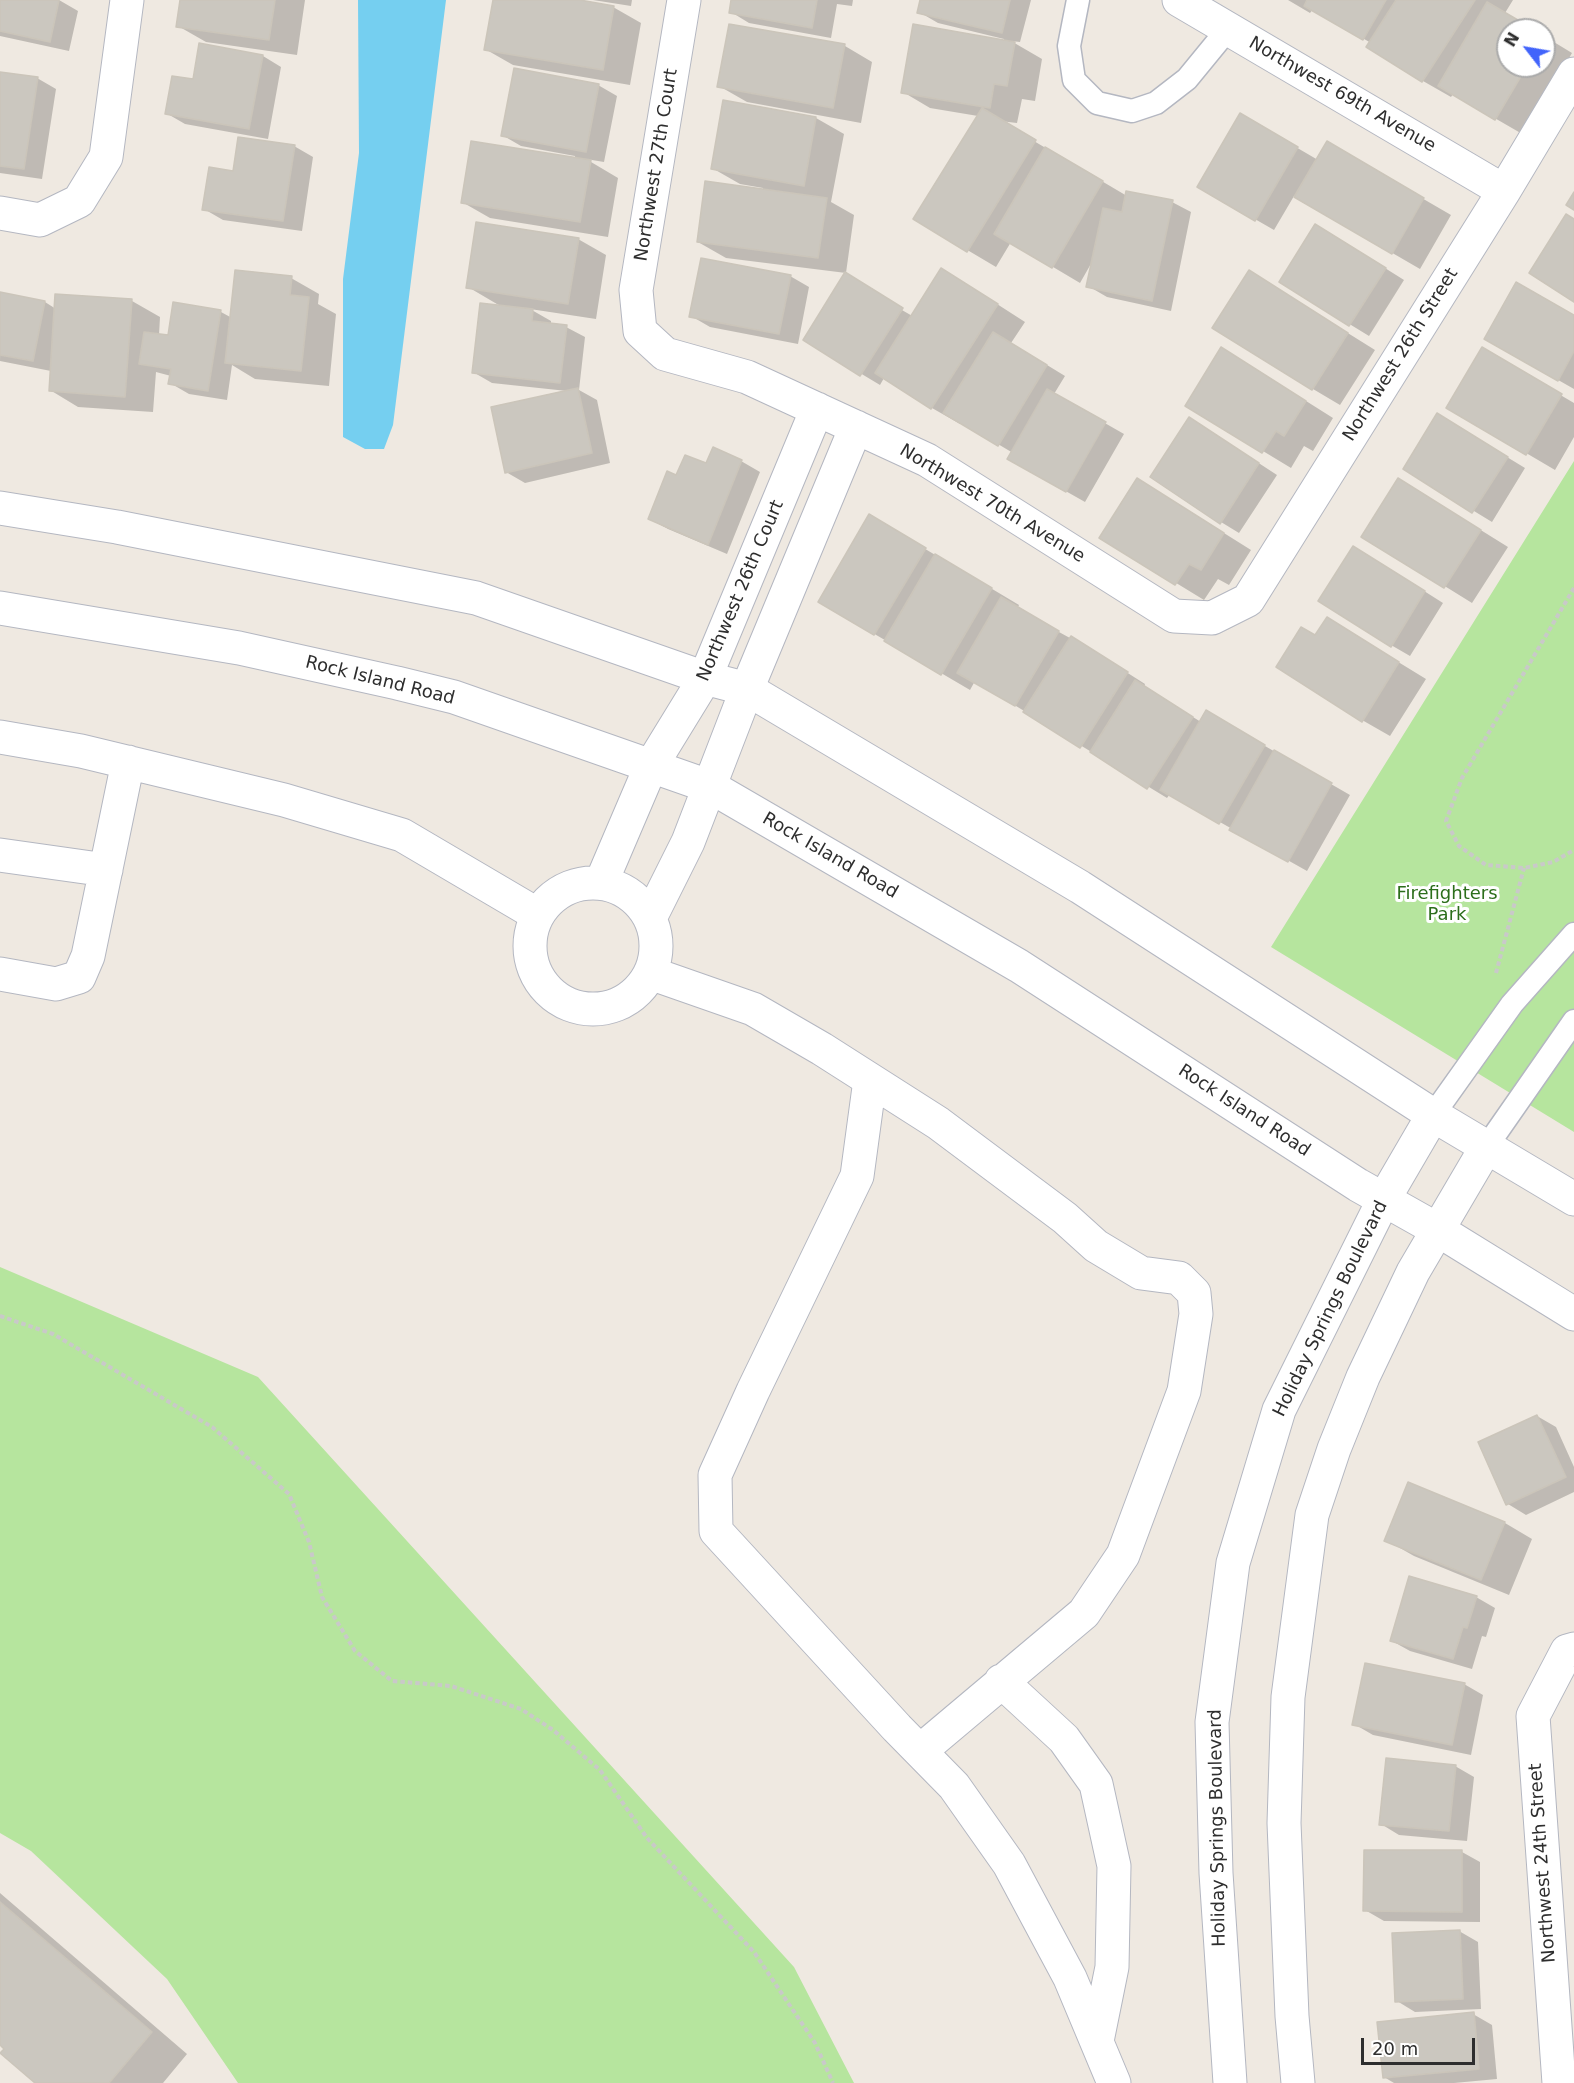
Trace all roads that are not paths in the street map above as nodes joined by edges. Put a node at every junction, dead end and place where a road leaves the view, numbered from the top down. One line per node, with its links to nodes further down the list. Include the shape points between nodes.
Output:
1 (127, 0): 8 (street, via 106,157 80,201 40,220)
2 (684, 0): 9 (street, Northwest 27th Court, via 636,290)
3 (1078, 0): 5 (lane, via 1069,46 1074,80 1096,103 1132,111 1156,103 1187,79)
4 (1179, 0): 5 (street, Northwest 69th Avenue)
5 (1228, 29): 7 (street, Northwest 69th Avenue)
6 (1574, 74): 7 (street, Northwest 26th Street)
7 (1504, 190): 14 (street, Northwest 26th Street, via 1248,600)
8 (0, 213)
9 (640, 331): 10 (street, Northwest 70th Avenue, via 665,354 747,377)
10 (817, 409): 11 (street, Northwest 70th Avenue); 15 (street, Northwest 26th Court)
11 (856, 427): 14 (street, Northwest 70th Avenue, via 927,460 1174,616); 16 (street)
12 (0, 508): 15 (street, via 117,527 476,598)
13 (0, 608): 19 (street, Rock Island Road, via 239,648 398,683 454,698)
14 (1212, 618)
15 (705, 678): 16 (street); 19 (street, Northwest 26th Court)
16 (747, 689): 20 (street); 31 (street, via 1080,887)
17 (0, 738): 18 (street)
18 (128, 762): 22 (street); 24 (street, via 284,800 402,835)
19 (651, 766): 20 (street, Rock Island Road); 23 (street, Northwest 26th Court)
20 (711, 787): 25 (street); 33 (street, Rock Island Road, via 1019,966)
21 (0, 855): 22 (street)
22 (106, 870): 28 (street, via 88,956 79,977 56,984)
23 (601, 884): 24 (street, via 565,890); 25 (street, via 638,901)
24 (538, 915): 27 (street, via 530,939 532,964 544,987 564,1002 588,1009 613,1006 635,993)
25 (650, 918): 27 (street, via 655,955)
26 (1574, 934): 31 (lane, via 1512,1004)
27 (650, 973): 30 (street, via 753,1009)
28 (0, 974)
29 (1574, 1021): 32 (lane)
30 (870, 1080): 38 (street, via 938,1123 1096,1245 1141,1272 1179,1278 1194,1293 1196,1314 1184,1390 1124,1555 1084,1612); 39 (street, via 857,1176 716,1474 716,1531)
31 (1433, 1115): 32 (street); 33 (street, Holiday Springs Boulevard)
32 (1487, 1146): 34 (street); 35 (street)
33 (1384, 1199): 35 (street, Rock Island Road); 43 (street, Holiday Springs Boulevard, via 1279,1410 1233,1563 1212,1722 1216,1873)
34 (1574, 1199)
35 (1438, 1230): 36 (street, Rock Island Road); 44 (street, via 1413,1272 1363,1377 1312,1515 1288,1697 1284,1823)
36 (1574, 1314)
37 (1571, 1650): 41 (street, Northwest 24th Street, via 1533,1716)
38 (1001, 1681): 39 (street); 40 (street, via 1064,1739 1096,1784 1114,1866 1112,1967)
39 (920, 1751): 40 (street, via 954,1786 1009,1864 1070,1978)
40 (1097, 2041): 42 (street)
41 (1564, 2076)
42 (1114, 2083)
43 (1230, 2083)
44 (1298, 2083)

